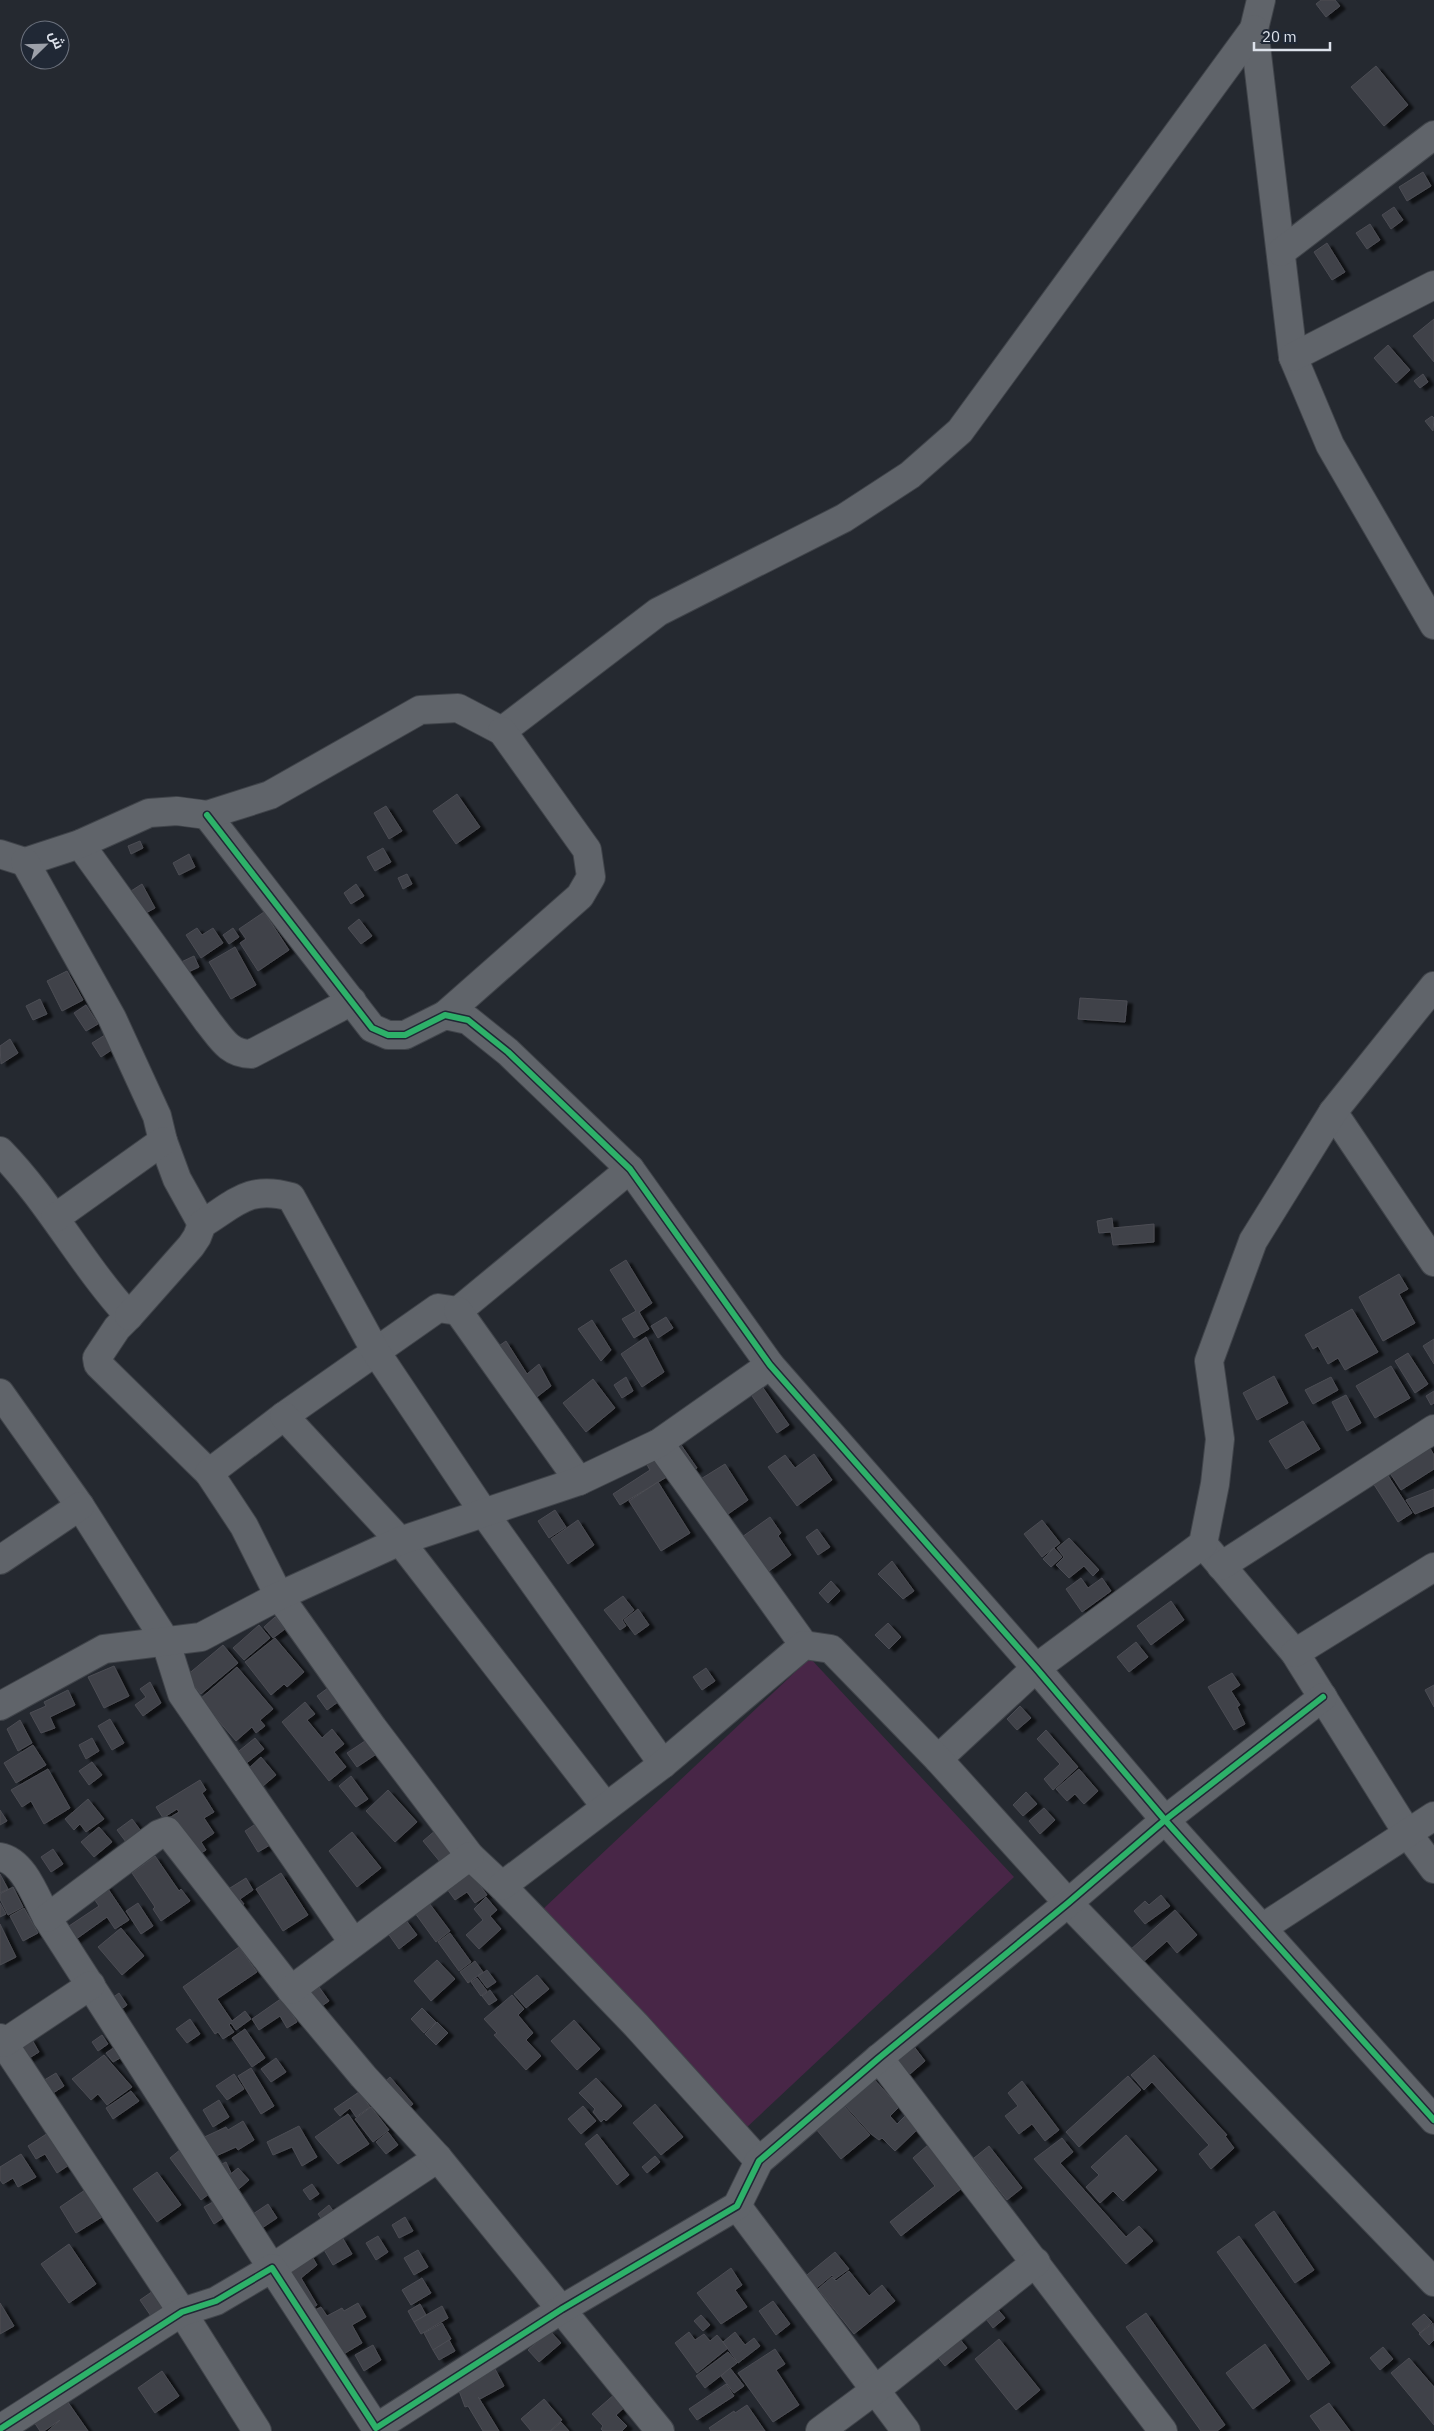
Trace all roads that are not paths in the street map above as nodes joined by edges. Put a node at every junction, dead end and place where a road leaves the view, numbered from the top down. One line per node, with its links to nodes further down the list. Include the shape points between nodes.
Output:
1 (1261, 0): 2 (street)
2 (1254, 29): 4 (street); 8 (street, via 960,431 910,475 844,518 658,612)
3 (1434, 135): 4 (street)
4 (1281, 252): 6 (street)
5 (1434, 285): 6 (street)
6 (1293, 357): 7 (street, via 1330,446)
7 (1434, 625)
8 (502, 731): 9 (street, via 458,708 420,710 270,795); 14 (street, via 588,850 590,877 580,896)
9 (207, 815): 10 (street, via 177,811 149,813); 13 (street)
10 (80, 844): 11 (street); 13 (street, via 208,1022 229,1047 240,1054 251,1054)
11 (13, 858): 16 (street, via 112,1018 157,1116)
12 (1434, 986): 15 (street)
13 (352, 1001): 14 (street, via 372,1028 388,1035 405,1035)
14 (445, 1015): 18 (street, via 468,1020 508,1052)
15 (1333, 1112): 21 (street); 35 (street, via 1253,1241 1209,1361 1220,1439)
16 (163, 1141): 19 (street); 20 (street, via 177,1179)
17 (0, 1151): 19 (street)
18 (630, 1169): 22 (street); 25 (street)
19 (55, 1218): 23 (street)
20 (202, 1224): 23 (street, via 191,1246); 24 (street, via 248,1195 262,1192 292,1197)
21 (1434, 1262)
22 (458, 1311): 24 (street, via 438,1308); 31 (street)
23 (129, 1316): 30 (street, via 97,1358 98,1364)
24 (376, 1352): 27 (street); 33 (street)
25 (770, 1364): 29 (street); 43 (street)
26 (0, 1393): 32 (street)
27 (284, 1416): 30 (street); 34 (street)
28 (1434, 1429): 37 (street)
29 (659, 1443): 31 (street); 41 (street)
30 (209, 1473): 39 (street, via 244,1526)
31 (579, 1481): 33 (street)
32 (80, 1506): 36 (street); 40 (street)
33 (484, 1513): 34 (street); 47 (street)
34 (400, 1541): 39 (street); 48 (street)
35 (1203, 1544): 37 (street); 43 (street)
36 (0, 1560)
37 (1221, 1566): 42 (street)
38 (1434, 1567): 42 (street)
39 (279, 1596): 40 (street, via 201,1637); 52 (street)
40 (165, 1640): 45 (street, via 104,1649); 59 (street, via 182,1694)
41 (804, 1646): 46 (street, via 831,1649); 47 (street)
42 (1295, 1653): 44 (street)
43 (1036, 1668): 46 (street); 50 (street)
44 (1323, 1697): 50 (street); 51 (street)
45 (0, 1706)
46 (938, 1759): 56 (street)
47 (663, 1764): 48 (street)
48 (606, 1807): 55 (street)
49 (1434, 1816): 51 (street)
50 (1164, 1820): 56 (street); 58 (street)
51 (1408, 1834): 54 (street); 58 (street)
52 (470, 1856): 55 (street); 59 (street)
53 (0, 1857): 57 (street, via 10,1859 20,1869)
54 (1434, 1869)
55 (502, 1886): 66 (street, via 636,2025)
56 (1068, 1903): 63 (street); 70 (street)
57 (48, 1918): 60 (street); 61 (street, via 167,1831)
58 (1262, 1928): 64 (street)
59 (353, 1942): 61 (street)
60 (91, 1984): 62 (street); 69 (street)
61 (291, 1990): 65 (street)
62 (2, 2040): 72 (street)
63 (879, 2058): 66 (street); 68 (street)
64 (1434, 2120)
65 (438, 2158): 69 (street); 71 (street)
66 (759, 2161): 67 (street)
67 (737, 2206): 71 (street); 73 (street)
68 (1036, 2262): 73 (street); 80 (street)
69 (272, 2268): 72 (street, via 216,2301); 75 (street)
70 (1434, 2282)
71 (562, 2309): 75 (street); 77 (street)
72 (182, 2312): 74 (street); 76 (street)
73 (874, 2391): 78 (street); 79 (street)
74 (0, 2429)
75 (373, 2429)
76 (257, 2431)
77 (660, 2431)
78 (820, 2431)
79 (906, 2431)
80 (1163, 2431)

